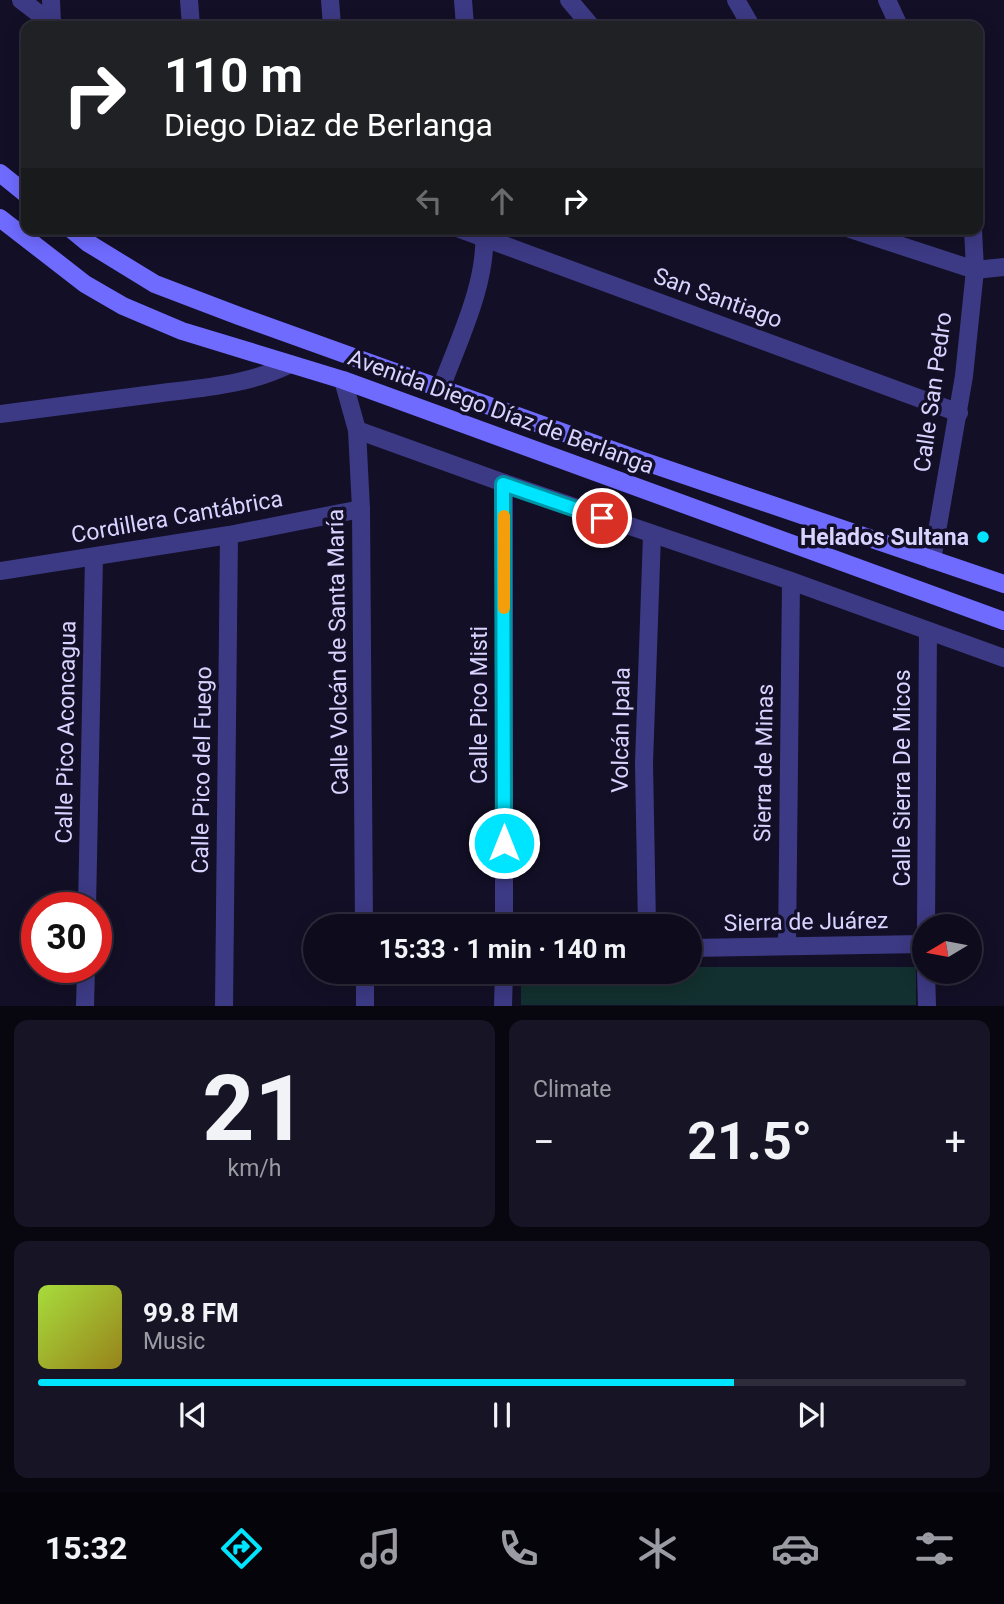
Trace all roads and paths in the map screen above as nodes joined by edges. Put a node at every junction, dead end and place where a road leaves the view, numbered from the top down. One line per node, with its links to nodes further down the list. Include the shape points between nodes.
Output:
1 (21, 0): 9 (street)
2 (51, 0): 10 (street)
3 (189, 0): 11 (street)
4 (330, 0): 12 (street)
5 (463, 0): 13 (street)
6 (569, 0): 14 (street)
7 (736, 0): 15 (street)
8 (887, 0): 16 (street)
9 (48, 21)
10 (53, 21)
11 (191, 21)
12 (332, 21)
13 (465, 21)
14 (587, 21)
15 (748, 21)
16 (898, 21)
17 (0, 173): 18 (main road)
18 (21, 190)
19 (0, 218): 20 (main road, Avenida Diego Díaz de Berlanga)
20 (21, 235)
21 (22, 235): 29 (main road, Avenida Diego Díaz de Berlanga, via 85,285 123,306 182,331)
22 (78, 235): 31 (main road, Avenida Diego Díaz de Berlanga, via 155,284)
23 (484, 235): 31 (street, via 480,280)
24 (489, 235): 32 (street, San Santiago)
25 (868, 235): 28 (street)
26 (973, 235): 28 (street, Calle San Pedro)
27 (1004, 267): 28 (street)
28 (975, 270): 32 (street, Calle San Pedro)
29 (290, 364): 30 (main road, Avenida Diego Díaz de Berlanga); 33 (street, via 205,387)
30 (343, 380): 34 (street, Calle Volcán de Santa María); 44 (main road, Avenida Diego Díaz de Berlanga)
31 (441, 388): 40 (main road, Avenida Diego Díaz de Berlanga)
32 (959, 413): 40 (street, Calle San Pedro)
33 (0, 414)
34 (357, 430): 35 (street); 36 (street, Calle Volcán de Santa María)
35 (503, 484): 38 (street); 49 (street, Calle Pico Misti)
36 (361, 509): 37 (street, Cordillera Cantábrica); 48 (street, Calle Volcán de Santa María)
37 (229, 535): 39 (street, Cordillera Cantábrica); 60 (street, Calle Pico del Fuego)
38 (652, 535): 42 (street); 50 (street, Volcán Ipala, via 644,763)
39 (94, 557): 41 (street, Cordillera Cantábrica); 47 (street, Calle Pico Aconcagua)
40 (932, 560): 43 (main road, Avenida Diego Díaz de Berlanga)
41 (0, 571)
42 (791, 581): 45 (street); 53 (street, Sierra de Minas)
43 (1004, 584)
44 (1004, 621)
45 (928, 631): 46 (street); 51 (street, Calle Sierra De Micos)
46 (1004, 658)
47 (87, 892)
48 (365, 914)
49 (504, 914)
50 (647, 914)
51 (926, 914)
52 (912, 944): 53 (street, Sierra de Juárez)
53 (787, 946): 54 (street, Sierra de Juárez)
54 (702, 947)
55 (86, 983): 59 (street)
56 (365, 984): 61 (street)
57 (504, 984): 62 (street)
58 (926, 984): 63 (street)
59 (85, 1006)
60 (224, 1006)
61 (365, 1006)
62 (503, 1006)
63 (927, 1006)

